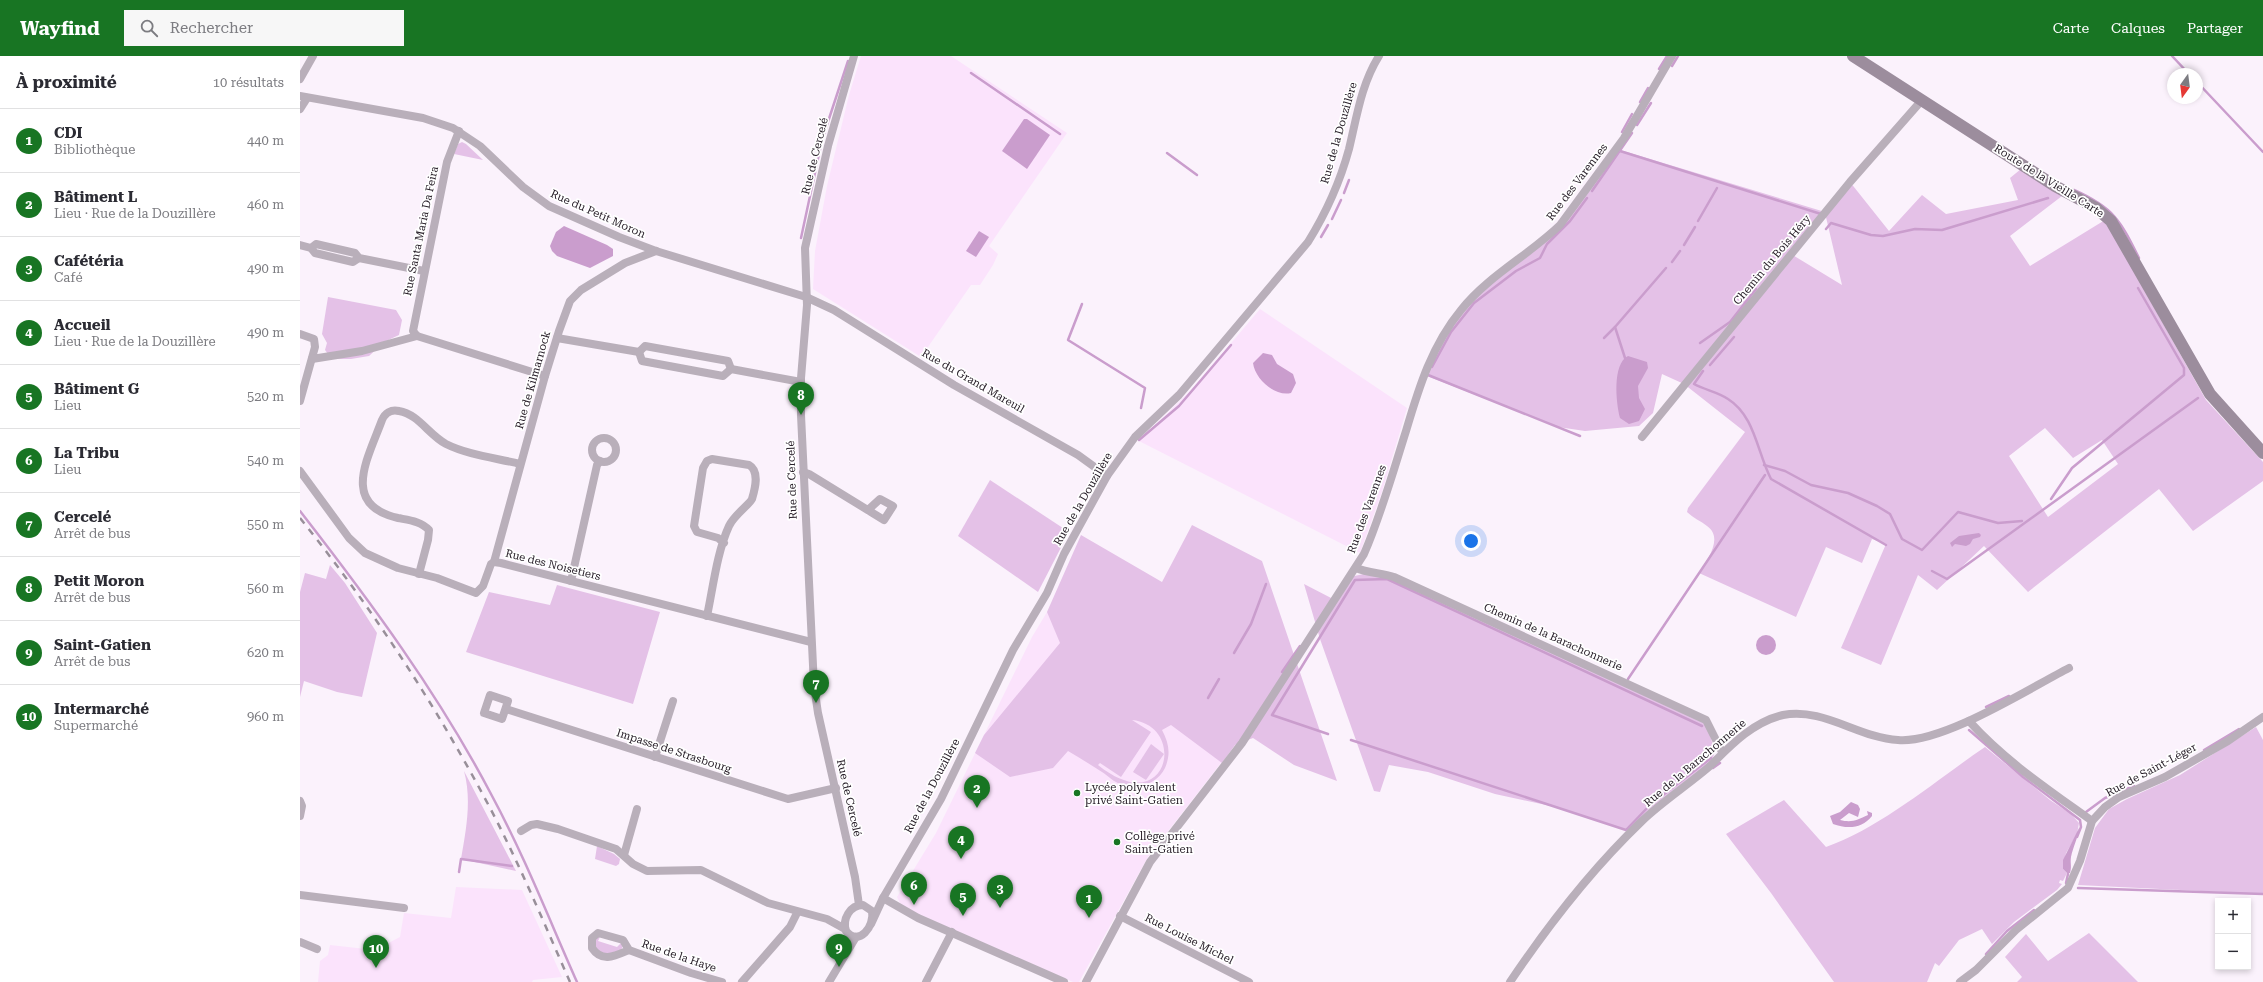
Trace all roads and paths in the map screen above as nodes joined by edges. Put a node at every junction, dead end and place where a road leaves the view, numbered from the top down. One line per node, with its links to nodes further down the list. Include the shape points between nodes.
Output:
1 (313, 56): 6 (street)
2 (854, 56): 14 (street, Rue de Cercelé, via 828,146 807,236)
3 (1380, 56): 30 (street, Rue de la Douzillère, via 1364,84 1348,149 1333,193 1320,223 1308,242 1179,396 1135,437)
4 (1672, 56): 34 (street, Rue des Varennes, via 1624,138 1560,225 1472,298 1448,328 1422,377 1376,523)
5 (1853, 56): 8 (street, Route de la Vieille Carte)
6 (300, 79)
7 (304, 97): 9 (street, Rue du Petit Moron); 10 (street, Rue du Petit Moron, via 423,118)
8 (1922, 100): 24 (street, Chemin du Bois Héry, via 1850,182); 25 (street, Route de la Vieille Carte, via 2107,217 2119,233 2210,394)
9 (300, 109)
10 (458, 131): 12 (street, Rue du Petit Moron, via 480,146 523,187 548,206); 13 (street, Rue Santa Maria Da Feira, via 447,162)
11 (300, 246): 13 (street, via 311,248 316,244 356,253 359,258)
12 (656, 251): 14 (street, Rue du Petit Moron); 17 (street, Rue de Kilmarnock, via 625,263 576,294)
13 (424, 271): 16 (street, Rue Santa Maria Da Feira, via 412,327)
14 (806, 298): 22 (street, Rue de Cercelé); 30 (street, Rue du Grand Mareuil, via 834,310 961,389 1078,455)
15 (300, 334): 19 (street, via 314,339 316,347)
16 (417, 336): 19 (street, via 362,351); 21 (street)
17 (556, 338): 18 (street); 21 (street, Rue de Kilmarnock)
18 (639, 352): 20 (street, via 645,346 728,361); 20 (street, via 642,361 723,376)
19 (312, 359): 23 (street)
20 (731, 369): 22 (street)
21 (545, 376): 27 (street, Rue de Kilmarnock)
22 (801, 382): 29 (street, Rue de Cercelé)
23 (300, 401)
24 (1642, 437)
25 (2263, 453)
26 (600, 461): 36 (street)
27 (520, 464): 33 (street, Rue de Kilmarnock); 35 (street, via 453,447 438,439 404,412 394,410 386,414 365,469 362,488 368,502 380,513 418,522 429,530)
28 (300, 472): 35 (street, Rue des Noisetiers, via 357,546 380,560)
29 (803, 472): 31 (street); 38 (street, Rue de Cercelé)
30 (1107, 476): 54 (street, Rue de la Douzillère, via 1064,554 1047,593 1013,650 941,799)
31 (868, 510)
32 (724, 543): 32 (street, via 718,538 697,532 694,526 703,468 707,461 712,459 746,464 756,473 751,501 733,518); 37 (street)
33 (494, 562): 35 (street, Rue des Noisetiers, via 483,586 476,592); 36 (street, Rue des Noisetiers)
34 (1356, 568): 44 (street, Chemin de la Barachonnerie, via 1368,573 1382,573 1394,577 1706,720); 59 (street, Rue des Varennes, via 1242,742 1150,862)
35 (419, 574)
36 (571, 581): 37 (street, Rue des Noisetiers)
37 (707, 616): 38 (street, Rue des Noisetiers)
38 (811, 642): 46 (street, Rue de Cercelé, via 816,704)
39 (2069, 668): 43 (street, Rue de la Barachonnerie)
40 (673, 701): 45 (street)
41 (506, 709): 45 (street, Impasse de Strasbourg)
42 (2263, 717): 50 (street, Rue de Saint-Léger, via 2228,741 2165,777 2120,797 2105,807)
43 (1969, 721): 44 (street, Rue de la Barachonnerie, via 1916,739 1898,740 1873,735 1810,715 1795,714 1756,726); 50 (street, via 1991,746)
44 (1722, 752): 77 (street, Rue de la Barachonnerie, via 1710,766 1643,820 1616,849 1536,944)
45 (655, 757): 46 (street, Impasse de Strasbourg, via 788,800)
46 (836, 788): 55 (street, Rue de Cercelé)
47 (300, 801): 49 (street)
48 (637, 809): 52 (street)
49 (300, 816)
50 (2092, 821): 78 (street, Rue de Saint-Léger, via 2080,861 2068,888 2016,930 1976,970)
51 (521, 831): 52 (street, via 531,825 544,826 597,842)
52 (624, 855): 58 (street, via 636,866 652,872 704,871 768,903)
53 (300, 895): 56 (street)
54 (883, 898): 57 (street, Rue de la Douzillère); 62 (street, Rue de la Douzillère); 64 (street)
55 (859, 905): 57 (street, via 863,904); 60 (street)
56 (404, 908)
57 (871, 909): 62 (street)
58 (797, 913): 61 (street); 71 (street, via 790,927)
59 (1120, 916): 75 (street, Rue des Varennes); 76 (street, Rue Louise Michel)
60 (846, 917): 61 (street); 63 (street)
61 (828, 920): 63 (street)
62 (871, 924): 65 (street, via 864,934)
63 (845, 930): 65 (street); 69 (street)
64 (952, 932): 73 (street); 74 (street)
65 (856, 937): 69 (street)
66 (300, 942): 67 (street)
67 (317, 949)
68 (629, 950): 70 (street, Rue de la Haye)
69 (846, 954): 72 (street)
70 (722, 982)
71 (742, 982)
72 (829, 982)
73 (926, 982)
74 (1064, 982)
75 (1086, 982)
76 (1249, 982)
77 (1510, 982)
78 (1960, 982)

